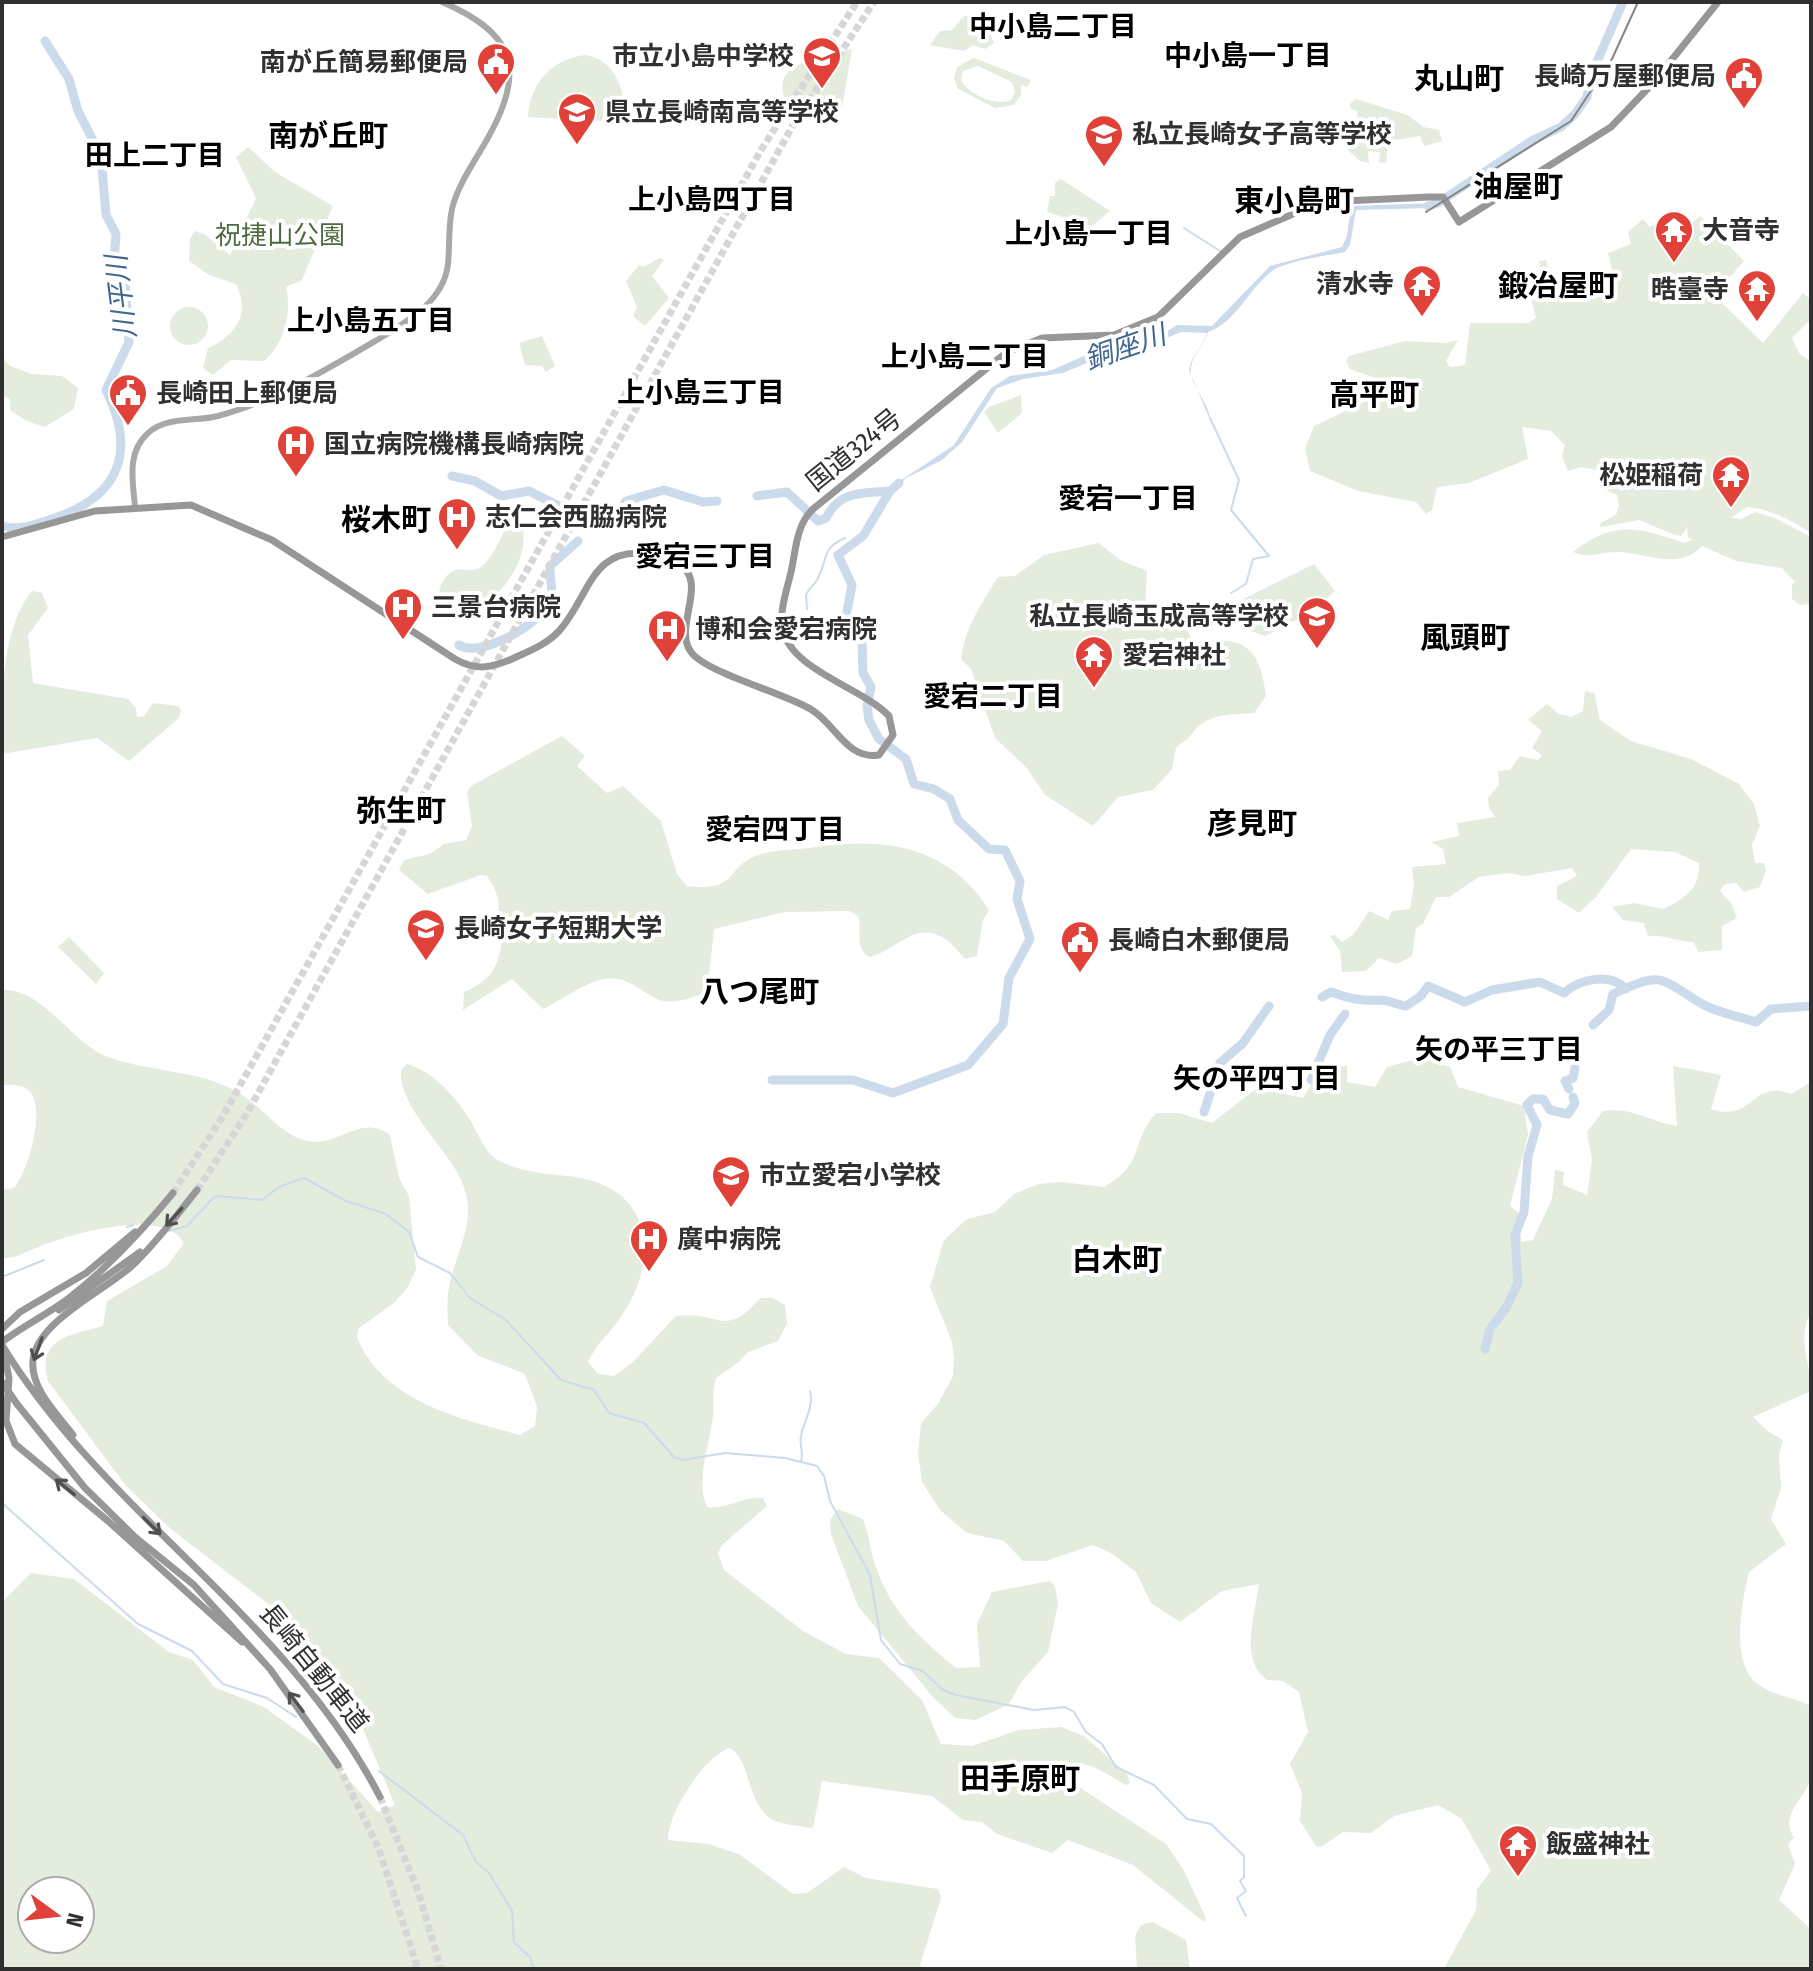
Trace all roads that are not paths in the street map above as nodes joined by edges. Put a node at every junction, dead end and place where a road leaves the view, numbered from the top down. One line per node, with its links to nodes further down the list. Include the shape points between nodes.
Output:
1 (442, 2): 3 (main road, via 489,27 507,56 509,88 453,207 443,286 399,326 285,390 216,417 166,423 152,430 132,462)
2 (1718, 2): 3 (highway, 国道324号, via 1611,127 1459,222 1443,197 1429,197 1327,203 1260,226 1235,242 1158,317 1114,335 1050,337 1007,352 808,514 786,592 783,631 797,654 887,713 894,724 888,746 879,755 857,753 812,710 696,657 685,636 691,583 673,560 632,552 610,559 549,640 480,668 455,659 257,532 191,505)
3 (135, 507): 4 (highway, 国道324号, via 87,512)
4 (2, 537)
5 (197, 1190): 8 (highway, one-way to 8)
6 (173, 1193): 7 (highway)
7 (104, 1264): 9 (highway, via 20,1312); 10 (highway, via 59,1306)
8 (113, 1277): 11 (highway); 13 (highway, one-way to 13, via 50,1328 33,1362 43,1393)
9 (2, 1332): 10 (highway)
10 (13, 1334): 11 (highway)
11 (2, 1344): 13 (highway, via 49,1414); 14 (highway, one-way to 11, via 235,1639 178,1583 15,1444 6,1426 9,1378)
12 (2, 1382): 14 (highway, bridge, via 112,1517 194,1585)
13 (103, 1475): 16 (highway, 長崎自動車道, one-way to 16, via 264,1634 352,1746)
14 (247, 1644): 15 (highway, 長崎自動車道, one-way to 14, via 294,1699)
15 (338, 1765)
16 (380, 1797)

